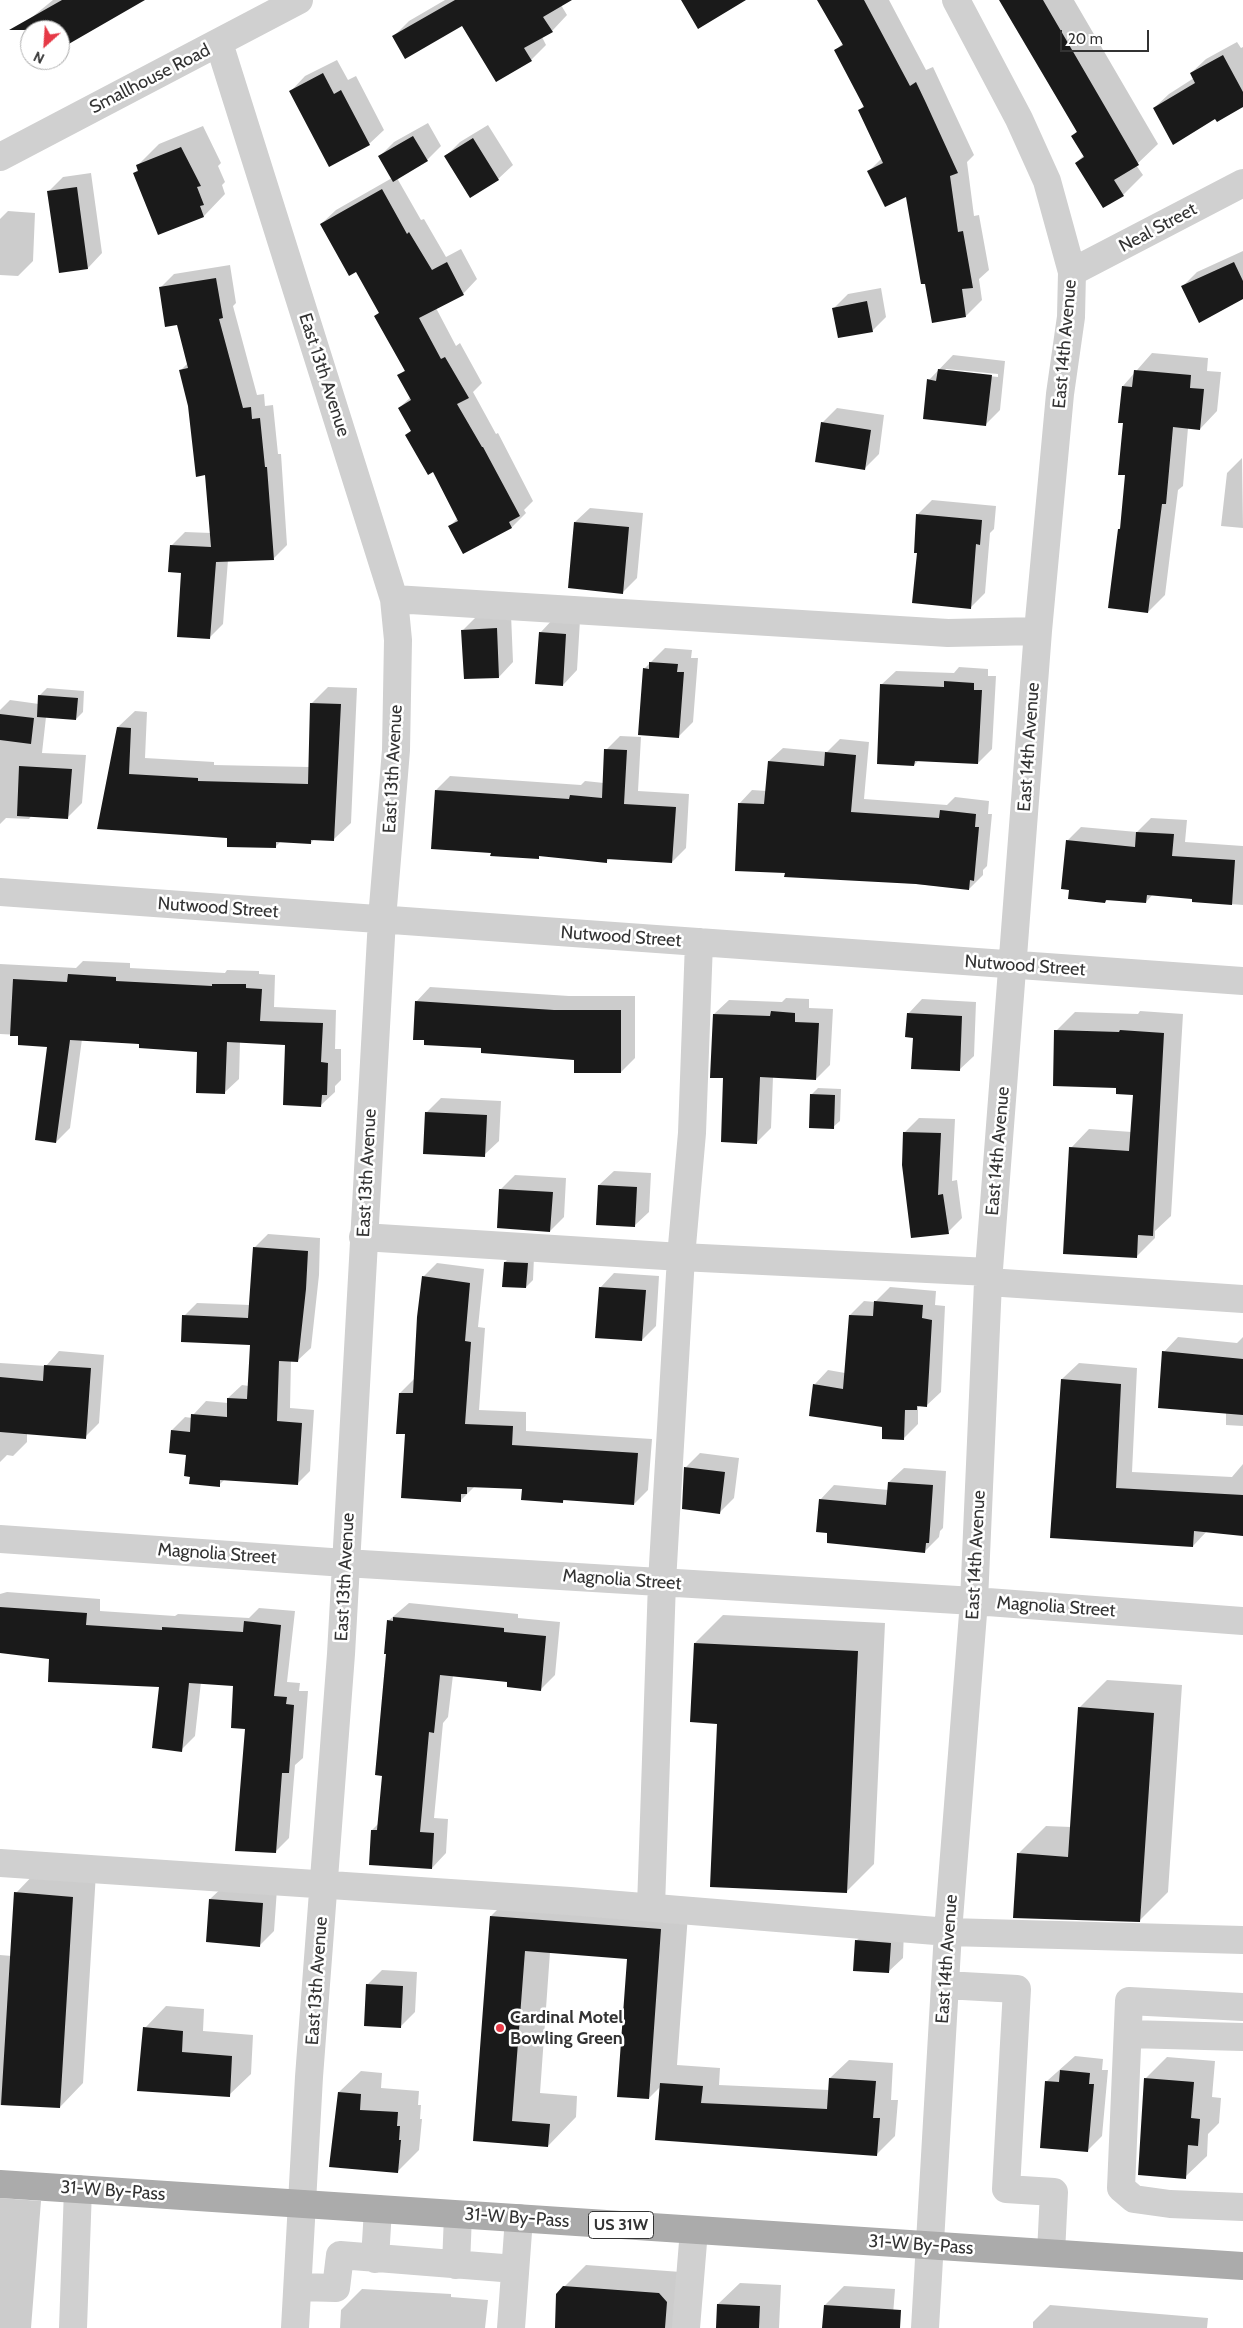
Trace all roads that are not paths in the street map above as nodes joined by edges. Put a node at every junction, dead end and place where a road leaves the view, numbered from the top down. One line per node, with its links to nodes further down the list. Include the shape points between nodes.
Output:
1 (299, 0): 3 (street, Smallhouse Road)
2 (956, 0): 6 (street, East 14th Avenue, via 1019,119 1047,182)
3 (219, 43): 4 (street, Smallhouse Road); 7 (street, East 13th Avenue)
4 (0, 157)
5 (1243, 183): 6 (street, Neal Street)
6 (1072, 272): 8 (street, East 14th Avenue, via 1071,317 1060,394)
7 (394, 599): 8 (street, via 948,633); 10 (street, East 13th Avenue, via 398,640 396,750)
8 (1038, 631): 12 (street, East 14th Avenue)
9 (0, 892): 10 (street, Nutwood Street)
10 (382, 919): 11 (street, Nutwood Street); 14 (street, East 13th Avenue)
11 (700, 942): 12 (street, Nutwood Street); 15 (street, via 692,1133)
12 (1013, 966): 13 (street, Nutwood Street); 16 (street, East 14th Avenue)
13 (1243, 981)
14 (363, 1236): 15 (street); 19 (street, East 13th Avenue)
15 (682, 1257): 16 (street); 20 (street)
16 (988, 1277): 17 (street); 21 (street, East 14th Avenue)
17 (1243, 1298)
18 (0, 1538): 19 (street, Magnolia Street)
19 (345, 1563): 20 (street, Magnolia Street); 24 (street, East 13th Avenue)
20 (662, 1582): 21 (street, Magnolia Street); 25 (street)
21 (974, 1601): 22 (street, Magnolia Street); 26 (street, East 14th Avenue)
22 (1243, 1622)
23 (0, 1863): 24 (street)
24 (324, 1885): 25 (street); 34 (street, East 13th Avenue)
25 (651, 1908): 26 (street)
26 (948, 1932): 27 (street); 28 (street, East 14th Avenue)
27 (1243, 1940)
28 (945, 1985): 40 (street, East 14th Avenue); 41 (street, via 1017,1989 1006,2189 1054,2192)
29 (1243, 2008): 30 (street, via 1129,2001)
30 (1128, 2034): 31 (street); 35 (street, via 1121,2188 1134,2199)
31 (1243, 2038)
32 (0, 2184): 33 (main road, 31-W By-Pass / US 31W)
33 (78, 2189): 34 (main road, 31-W By-Pass / US 31W); 47 (street)
34 (303, 2204): 36 (main road, 31-W By-Pass / US 31W); 46 (street, East 13th Avenue)
35 (1243, 2207)
36 (378, 2209): 37 (main road, 31-W By-Pass / US 31W); 42 (street)
37 (458, 2214): 38 (main road, 31-W By-Pass / US 31W); 43 (street)
38 (520, 2218): 39 (main road, 31-W By-Pass / US 31W); 45 (street)
39 (694, 2230): 40 (main road, 31-W By-Pass / US 31W); 50 (street)
40 (930, 2246): 41 (main road, 31-W By-Pass / US 31W); 51 (street, East 14th Avenue)
41 (1051, 2253): 44 (main road, 31-W By-Pass / US 31W)
42 (375, 2259): 43 (street); 46 (street, via 340,2255 336,2288)
43 (456, 2265): 45 (street)
44 (1243, 2266)
45 (516, 2268): 49 (street)
46 (298, 2286): 48 (street, East 13th Avenue)
47 (73, 2328)
48 (294, 2328)
49 (511, 2328)
50 (686, 2328)
51 (925, 2328)

